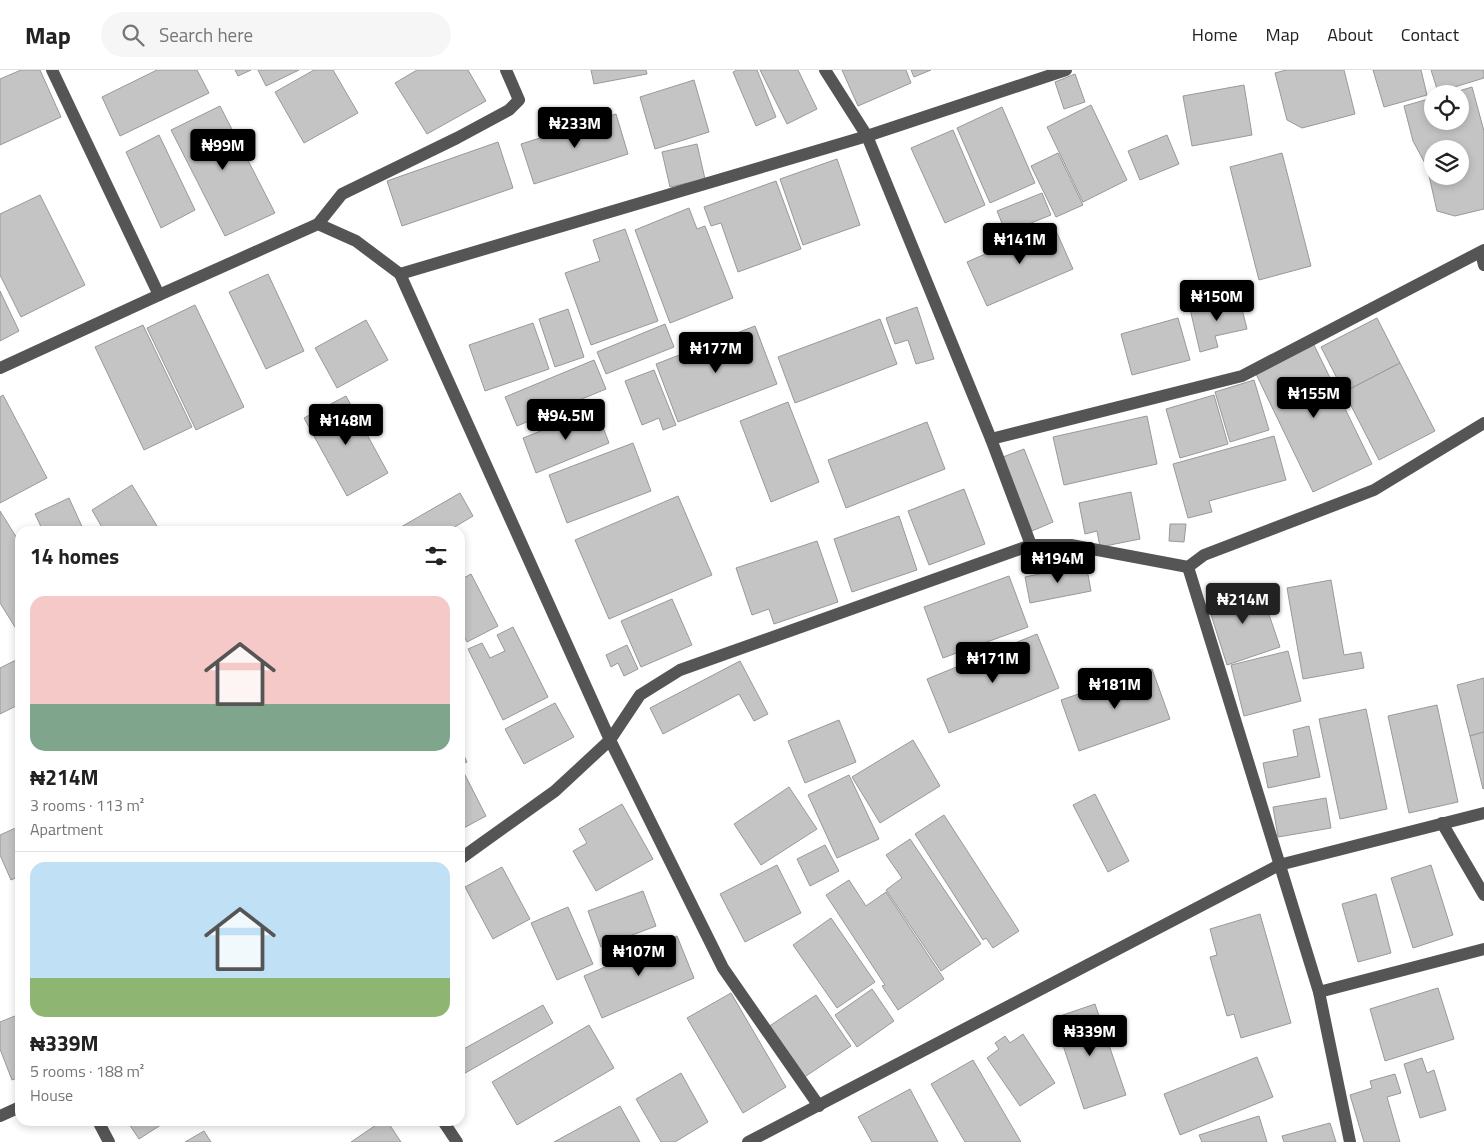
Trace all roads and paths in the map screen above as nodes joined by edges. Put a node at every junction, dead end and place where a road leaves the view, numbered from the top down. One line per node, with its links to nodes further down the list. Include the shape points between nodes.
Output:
1 (52, 70): 9 (street)
2 (506, 70): 6 (street, via 519,100 509,110 342,194)
3 (825, 70): 5 (street)
4 (1066, 70): 5 (street)
5 (867, 136): 8 (street); 12 (street)
6 (318, 224): 8 (street, via 356,241); 9 (street)
7 (1483, 256): 12 (street, via 1242,376)
8 (400, 274): 15 (street)
9 (159, 294): 10 (street)
10 (0, 368)
11 (1484, 423): 14 (street, via 1374,490 1204,556)
12 (991, 439): 13 (street)
13 (1031, 545): 14 (street, via 1071,546); 15 (street, via 680,670 640,695)
14 (1188, 567): 19 (street)
15 (610, 740): 18 (street, via 555,791); 23 (street, via 723,968)
16 (1484, 813): 17 (street)
17 (1442, 823): 19 (street); 20 (street)
18 (465, 855)
19 (1279, 865): 22 (street); 23 (street)
20 (1484, 894)
21 (1484, 949): 22 (street)
22 (1319, 992): 31 (street)
23 (819, 1106): 30 (street)
24 (15, 1109): 25 (street)
25 (0, 1116)
26 (101, 1126): 28 (street)
27 (446, 1126): 29 (street)
28 (109, 1142)
29 (457, 1142)
30 (748, 1142)
31 (1350, 1142)

